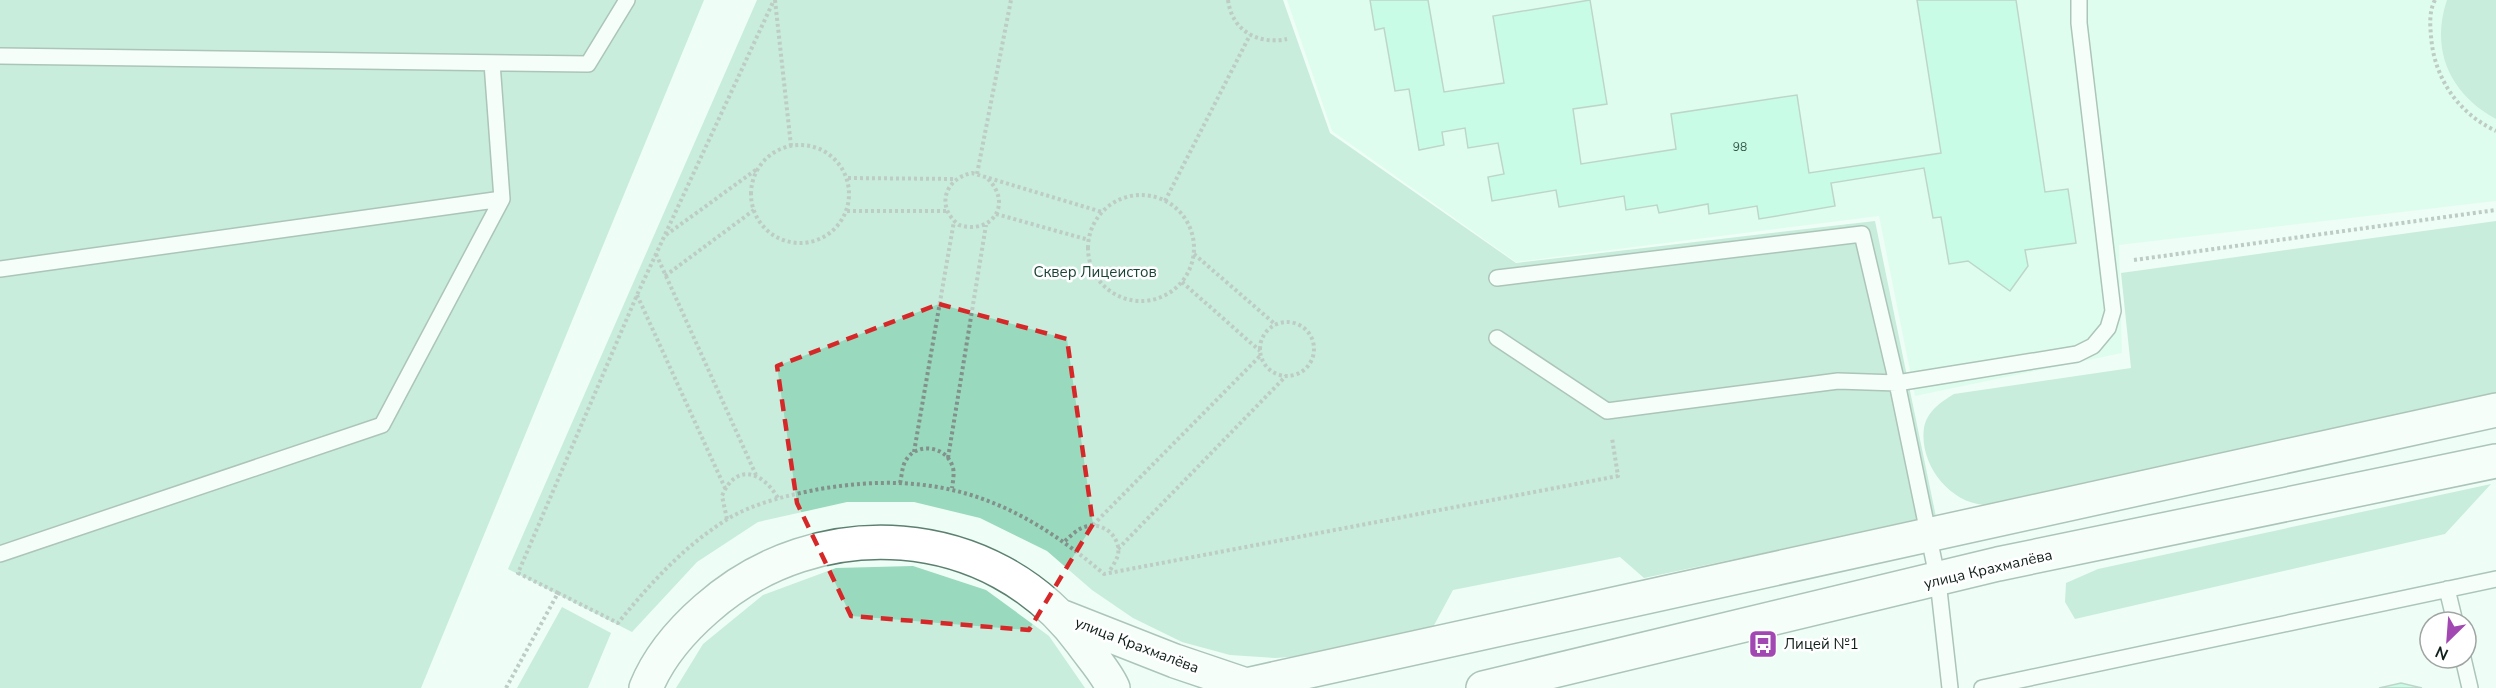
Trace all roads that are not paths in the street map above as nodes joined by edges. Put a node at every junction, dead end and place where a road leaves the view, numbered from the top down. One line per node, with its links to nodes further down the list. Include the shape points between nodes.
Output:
1 (627, 0): 4 (lane, via 588,64)
2 (2079, 0): 9 (lane, via 2109,264 2113,311 2108,328 2093,346 2077,354)
3 (0, 56): 4 (lane)
4 (492, 63): 5 (lane)
5 (502, 199): 6 (lane); 13 (lane, via 382,425)
6 (0, 269)
7 (1497, 278): 9 (lane, via 1862,234)
8 (1497, 338): 9 (lane, via 1607,411 1838,381)
9 (1897, 383): 12 (lane)
10 (2496, 410): 12 (main road)
11 (2496, 461): 15 (main road, улица Крахмалёва, via 1998,564)
12 (1928, 535): 15 (lane); 18 (main road, улица Крахмалёва, via 1246,685)
13 (0, 554)
14 (2496, 579): 16 (lane)
15 (1938, 581): 22 (main road, улица Крахмалёва); 23 (lane)
16 (2447, 589): 17 (lane); 24 (lane)
17 (2452, 610)
18 (1063, 617): 20 (main road, улица Крахмалёва, via 1016,579 961,554 902,542 842,544 784,559 731,587 686,627); 21 (main road, улица Крахмалёва)
19 (2466, 670): 25 (lane)
20 (646, 688)
21 (1113, 688)
22 (1483, 688)
23 (1950, 688)
24 (1982, 688)
25 (2470, 688)

